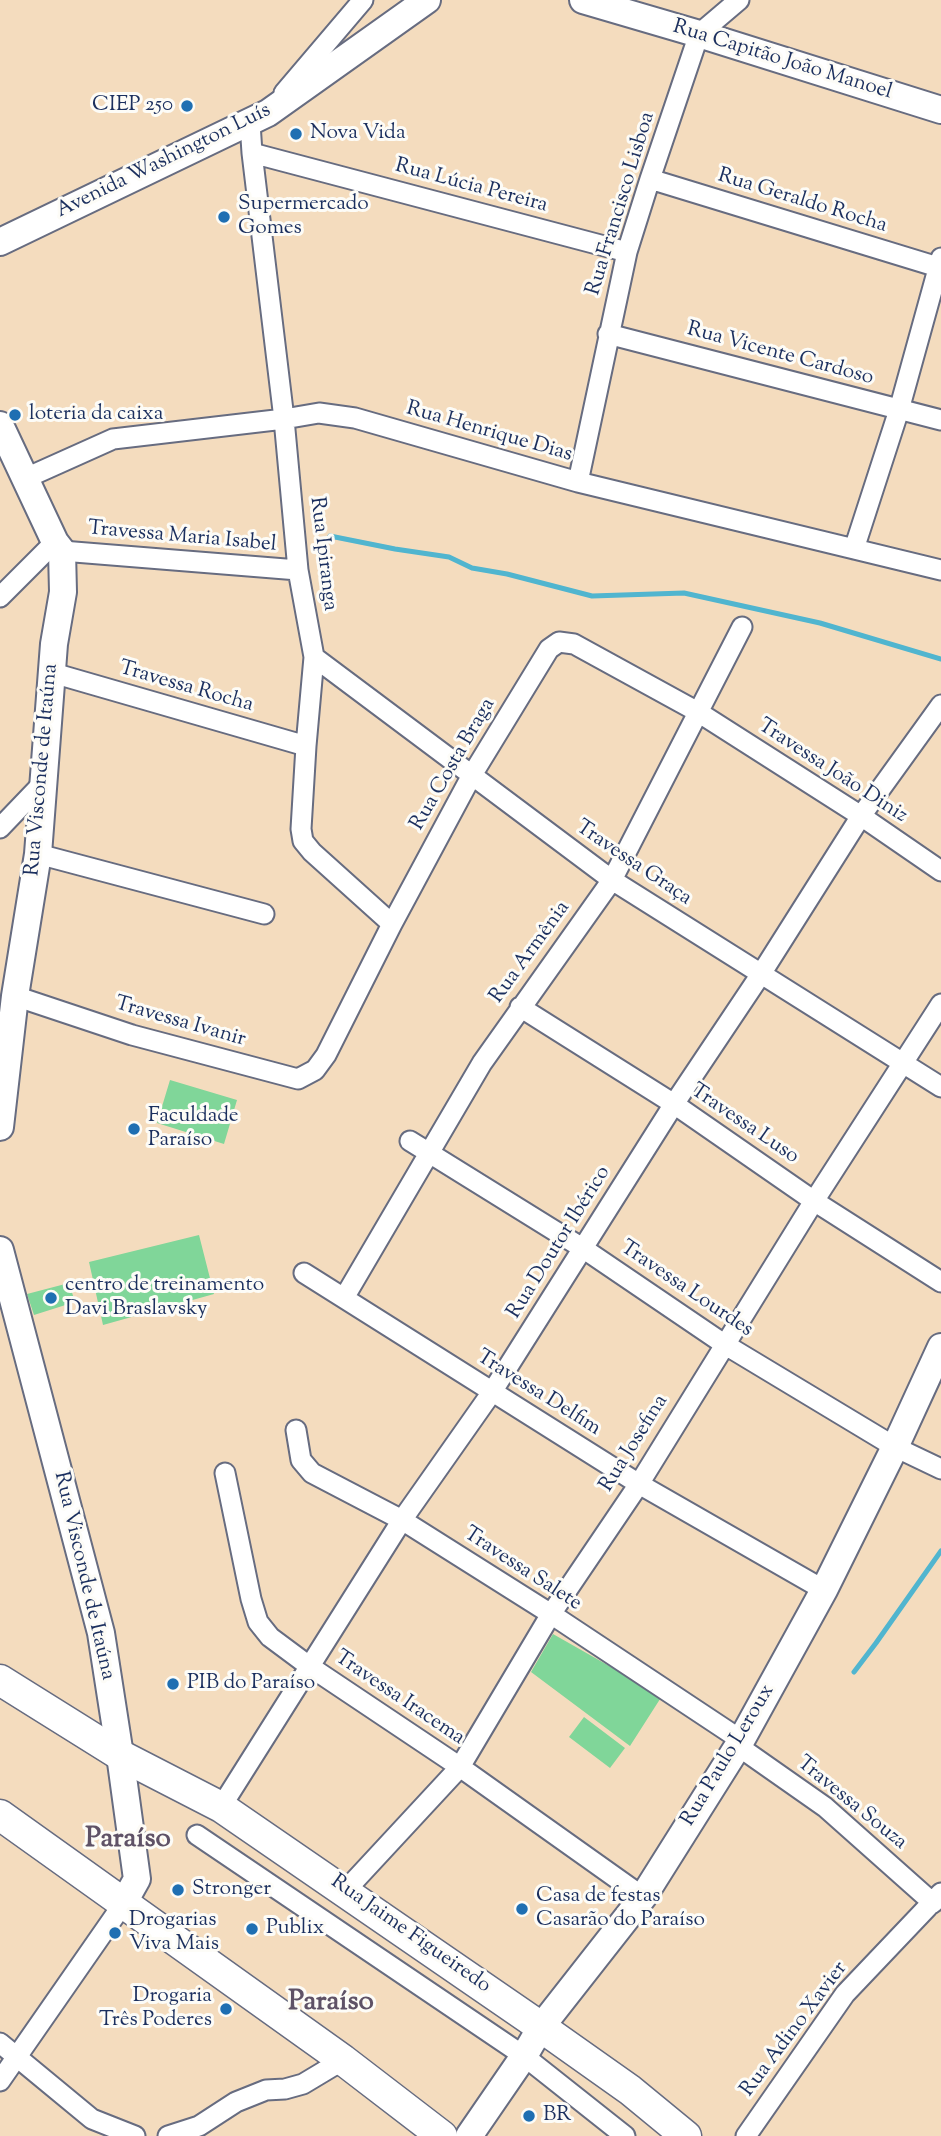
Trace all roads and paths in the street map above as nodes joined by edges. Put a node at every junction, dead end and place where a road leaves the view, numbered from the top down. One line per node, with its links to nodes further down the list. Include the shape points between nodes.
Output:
1 (363, 0): 7 (street)
2 (427, 0): 7 (main road, Avenida Washington Luís)
3 (583, 0): 5 (main road, Rua Capitão João Manoel)
4 (739, 0): 5 (street)
5 (699, 34): 6 (main road, Rua Capitão João Manoel); 9 (street, Rua Francisco Lisboa)
6 (941, 110)
7 (259, 118): 8 (street); 10 (main road, Avenida Washington Luís)
8 (252, 153): 11 (street, Rua Lúcia Pereira); 15 (street, Rua Ipiranga)
9 (650, 179): 11 (street, Rua Francisco Lisboa); 12 (street, Rua Geraldo Rocha)
10 (0, 242)
11 (627, 252): 13 (street, Rua Francisco Lisboa)
12 (940, 265): 14 (street)
13 (608, 334): 14 (street, Rua Vicente Cardoso); 19 (street, Rua Francisco Lisboa)
14 (899, 410): 16 (street, Rua Vicente Cardoso); 21 (street)
15 (284, 419): 18 (street, Rua Henrique Dias, via 113,439); 19 (street, Rua Henrique Dias, via 319,413 355,418); 22 (street, Rua Ipiranga)
16 (941, 421)
17 (0, 425): 18 (main road, Rua Visconde de Itaúna)
18 (26, 478): 20 (main road, Rua Visconde de Itaúna)
19 (578, 482): 21 (street, Rua Henrique Dias)
20 (58, 546): 22 (street, Travessa Maria Isabel); 24 (street); 27 (main road, Rua Visconde de Itaúna, via 63,592)
21 (854, 549): 23 (street, Rua Henrique Dias)
22 (298, 570): 26 (street, Rua Ipiranga)
23 (941, 570)
24 (0, 597)
25 (742, 628): 29 (street, Rua Armênia)
26 (314, 657): 30 (street, Rua Ipiranga); 31 (street, Travessa Graça)
27 (53, 673): 30 (street, Travessa Rocha); 32 (main road, Rua Visconde de Itaúna)
28 (941, 705): 33 (street, Rua Doutor Ibérico)
29 (698, 712): 31 (street, Rua Costa Braga, via 573,643 559,642 549,649); 33 (street, Travessa João Diniz); 37 (street, Rua Armênia)
30 (306, 746): 39 (street, Rua Ipiranga, via 303,841)
31 (472, 775): 37 (street, Travessa Graça); 39 (street, Rua Costa Braga)
32 (44, 782): 34 (street); 35 (main road, Rua Visconde de Itaúna)
33 (861, 816): 36 (street, Travessa João Diniz); 40 (street, Rua Doutor Ibérico)
34 (0, 828)
35 (38, 854): 38 (street); 41 (main road, Rua Visconde de Itaúna)
36 (939, 864)
37 (612, 880): 40 (street, Travessa Graça); 43 (street, Rua Armênia)
38 (264, 914)
39 (392, 924): 44 (street, Rua Costa Braga)
40 (761, 974): 45 (street, Travessa Graça); 47 (street, Rua Doutor Ibérico)
41 (9, 1003): 44 (street, Travessa Ivanir, via 298,1079 315,1070); 48 (main road, Rua Visconde de Itaúna)
42 (941, 1004): 45 (street, Rua Josefina)
43 (520, 1007): 47 (street, Travessa Luso); 50 (street, Rua Armênia)
44 (326, 1055)
45 (902, 1063): 46 (street, Travessa Graça); 51 (street, Rua Josefina)
46 (941, 1087)
47 (674, 1104): 51 (street, Travessa Luso); 52 (street, Rua Doutor Ibérico)
48 (0, 1127)
49 (410, 1141): 50 (street, Travessa Lourdes)
50 (430, 1151): 52 (street, Travessa Lourdes); 56 (street, Rua Armênia)
51 (814, 1201): 55 (street, Travessa Luso); 57 (street, Rua Josefina)
52 (584, 1249): 57 (street, Travessa Lourdes); 59 (street, Rua Doutor Ibérico)
53 (0, 1250): 71 (main road, Rua Visconde de Itaúna, via 101,1633)
54 (304, 1273): 56 (street, Travessa Delfim)
55 (941, 1282)
56 (344, 1298): 59 (street, Travessa Delfim)
57 (724, 1344): 61 (street, Travessa Lourdes); 64 (street, Rua Josefina)
58 (941, 1347): 61 (main road, Rua Paulo Leroux)
59 (492, 1392): 64 (street, Travessa Delfim); 65 (street, Rua Doutor Ibérico)
60 (296, 1430): 65 (street, Travessa Salete, via 301,1460 312,1473)
61 (895, 1447): 62 (street, Travessa Lourdes); 66 (main road, Rua Paulo Leroux)
62 (941, 1469)
63 (225, 1473): 68 (street, Travessa Iracema, via 258,1622 270,1637)
64 (639, 1484): 66 (street, Travessa Delfim); 67 (street, Rua Josefina)
65 (402, 1520): 67 (street, Travessa Salete); 68 (street, Rua Doutor Ibérico)
66 (824, 1590): 70 (main road, Rua Paulo Leroux)
67 (551, 1614): 70 (street, Travessa Salete); 72 (street, Rua Josefina)
68 (309, 1666): 72 (street, Travessa Iracema); 73 (street, Rua Doutor Ibérico)
69 (0, 1680): 71 (main road, Rua Jaime Figueiredo)
70 (739, 1743): 77 (main road, Rua Paulo Leroux); 78 (street, Travessa Souza)
71 (120, 1755): 73 (main road, Rua Jaime Figueiredo); 79 (main road, Rua Visconde de Itaúna, via 137,1879)
72 (460, 1767): 76 (street, Rua Josefina); 77 (street, Travessa Iracema)
73 (221, 1807): 76 (main road, Rua Jaime Figueiredo)
74 (0, 1815): 79 (main road)
75 (197, 1835): 82 (street)
76 (345, 1891): 80 (main road, Rua Jaime Figueiredo)
77 (643, 1897): 80 (main road, Rua Paulo Leroux)
78 (937, 1898): 92 (street, Rua Adino Xavier, via 845,1994)
79 (123, 1904): 83 (street); 84 (main road)
80 (541, 2026): 82 (main road, Rua Paulo Leroux); 91 (main road, Rua Jaime Figueiredo)
81 (0, 2043): 83 (street)
82 (524, 2056): 89 (main road, Rua Paulo Leroux); 90 (street)
83 (17, 2057): 85 (street); 86 (street, via 92,2119)
84 (343, 2060): 87 (street, via 303,2084 266,2090 236,2102 199,2126); 88 (main road)
85 (0, 2081)
86 (135, 2136)
87 (168, 2136)
88 (442, 2136)
89 (470, 2136)
90 (625, 2136)
91 (686, 2136)
92 (746, 2136)

